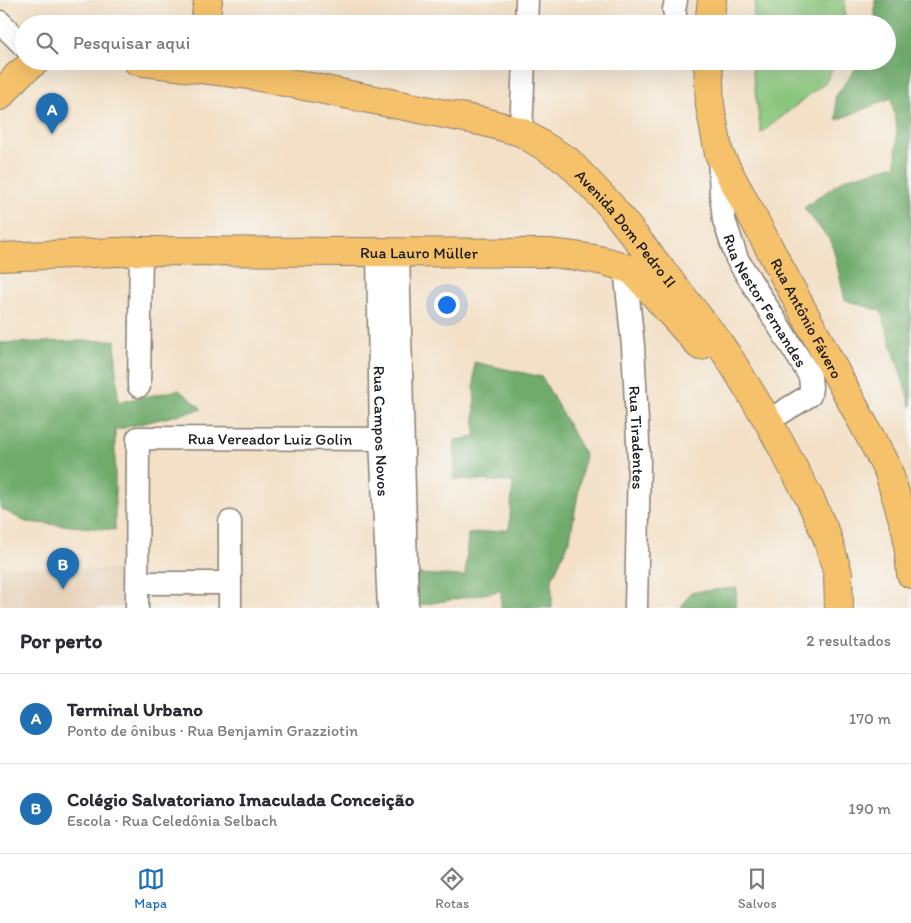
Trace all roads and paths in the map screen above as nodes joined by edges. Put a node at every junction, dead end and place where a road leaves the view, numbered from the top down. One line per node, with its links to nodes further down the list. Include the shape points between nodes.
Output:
1 (527, 0): 4 (street)
2 (676, 0): 5 (street)
3 (712, 0): 6 (main road)
4 (526, 15)
5 (675, 15)
6 (710, 15)
7 (0, 22): 8 (street)
8 (15, 37)
9 (24, 70): 13 (main road)
10 (251, 70): 14 (main road, Avenida Dom Pedro II)
11 (524, 70): 14 (street)
12 (706, 70): 15 (main road, Rua Antônio Fávero)
13 (0, 96)
14 (521, 132): 21 (main road, Avenida Dom Pedro II, via 568,161 610,206 716,338)
15 (719, 154): 21 (street, Rua Nestor Fernandes, via 724,220 737,259 810,376 810,395); 24 (main road, Rua Antônio Fávero, via 888,470 907,533)
16 (140, 251): 17 (main road, Rua Lauro Müller); 18 (main road, Rua Lauro Müller); 20 (street)
17 (388, 252): 19 (main road, Rua Lauro Müller, via 550,253 592,258); 22 (street, Rua Campos Novos)
18 (0, 258)
19 (625, 267): 21 (main road, Rua Lauro Müller, via 633,271); 31 (street, Rua Tiradentes, via 639,461)
20 (139, 386)
21 (768, 421): 32 (main road, Avenida Dom Pedro II, via 827,537 838,574)
22 (392, 439): 25 (street, Rua Vereador Luiz Golin, via 138,438); 29 (street, Rua Campos Novos); 30 (street, Rua Campos Novos)
23 (230, 522): 26 (street)
24 (911, 574)
25 (138, 583): 26 (street); 27 (street)
26 (230, 583): 28 (street)
27 (138, 608)
28 (230, 608)
29 (389, 608)
30 (407, 608)
31 (636, 608)
32 (840, 608)

